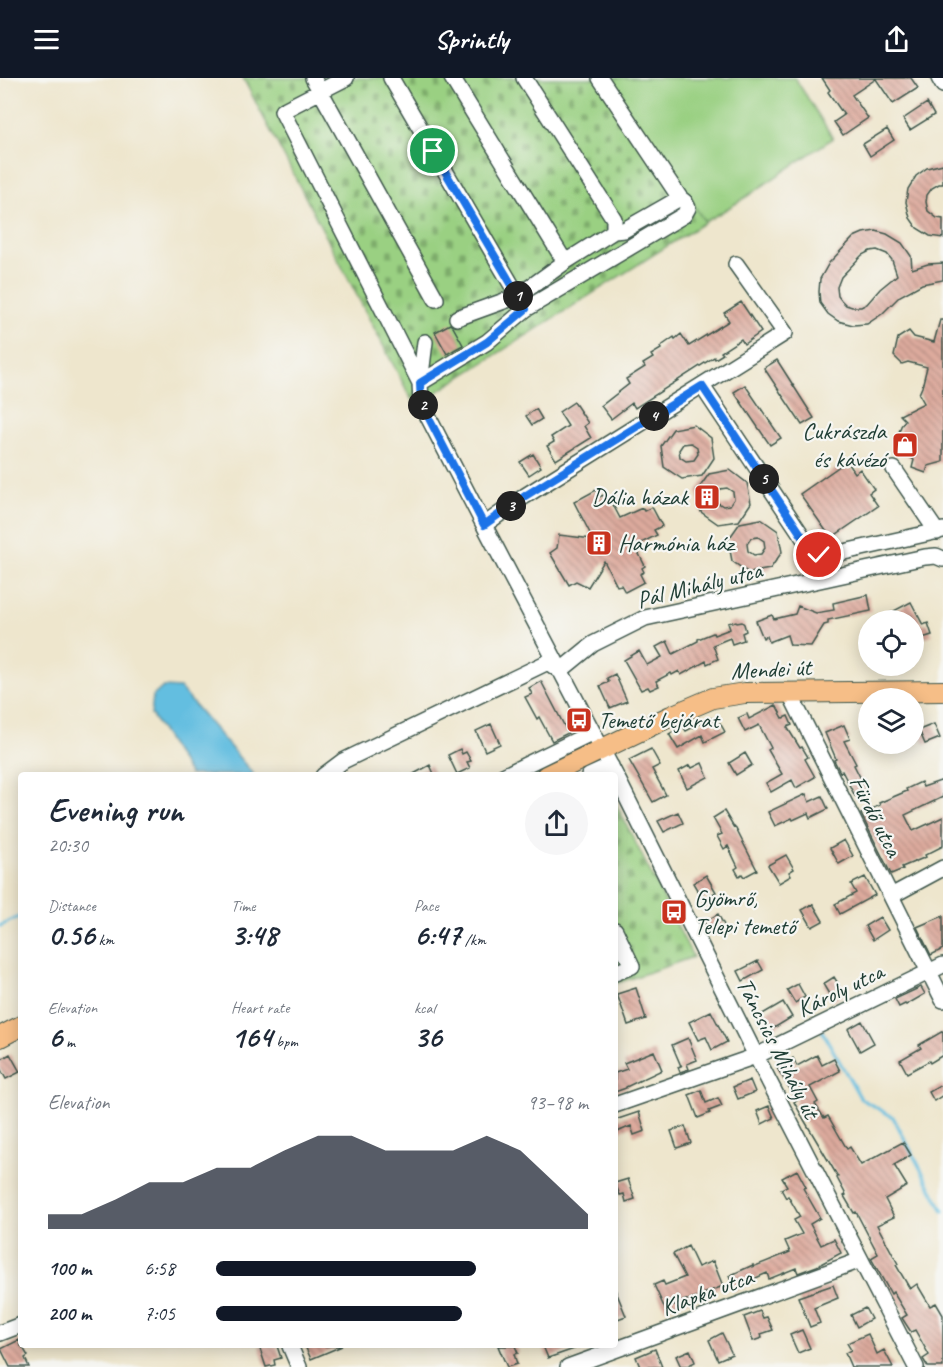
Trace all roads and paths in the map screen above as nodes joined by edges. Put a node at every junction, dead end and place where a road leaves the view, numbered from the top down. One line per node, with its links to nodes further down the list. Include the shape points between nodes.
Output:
1 (313, 78): 9 (street)
2 (346, 78): 9 (street)
3 (391, 78): 15 (street)
4 (452, 78): 12 (street)
5 (524, 78): 11 (street, via 614,219)
6 (600, 78): 10 (street)
7 (939, 78): 8 (street)
8 (943, 85)
9 (320, 93): 14 (street); 18 (street, via 282,111)
10 (680, 198): 11 (street, via 624,230); 15 (street, via 688,208 684,215)
11 (614, 231): 12 (street)
12 (565, 262): 15 (street)
13 (736, 264): 19 (street, via 785,333)
14 (436, 300)
15 (522, 303): 16 (street); 18 (street, via 487,342)
16 (458, 318)
17 (425, 342): 18 (street)
18 (420, 383): 21 (street, Táncsics Mihály út, via 421,403)
19 (702, 386): 21 (street); 24 (street, via 811,549)
20 (894, 469): 22 (street)
21 (484, 525): 28 (street, Táncsics Mihály út)
22 (940, 531): 23 (street)
23 (905, 539): 24 (street); 26 (street)
24 (819, 555): 27 (street)
25 (943, 559): 26 (street, Pál Mihály utca, via 931,556)
26 (911, 560): 27 (street, Pál Mihály utca)
27 (825, 578): 28 (street, Pál Mihály utca, via 645,618 593,644)
28 (560, 671): 31 (street, Táncsics Mihály út); 32 (street, via 549,662 510,675)
29 (943, 691): 30 (main road, Mendei út)
30 (789, 692): 31 (main road, Mendei út, via 713,698); 39 (street, Fürdő utca)
31 (602, 749): 33 (street, Mendei út); 34 (main road, Mendei út); 35 (street); 36 (street, Táncsics Mihály út)
32 (328, 772)
33 (517, 772)
34 (554, 772)
35 (591, 772)
36 (614, 772)
37 (618, 781): 46 (street, Táncsics Mihály út)
38 (943, 868): 39 (street, Fürdő utca)
39 (891, 896): 41 (street, Fürdő utca)
40 (618, 936): 42 (street, via 632,966)
41 (936, 968): 43 (street, Fürdő utca); 46 (street, Károly utca)
42 (618, 972)
43 (943, 1000)
44 (18, 1028): 45 (main road)
45 (0, 1037)
46 (756, 1056): 47 (street, Károly utca); 48 (street, Táncsics Mihály út)
47 (618, 1105)
48 (861, 1260): 53 (street, Klapka utca); 54 (street, Táncsics Mihály út)
49 (18, 1326): 50 (street)
50 (0, 1334)
51 (291, 1348): 52 (street)
52 (298, 1367)
53 (568, 1367)
54 (916, 1367)

